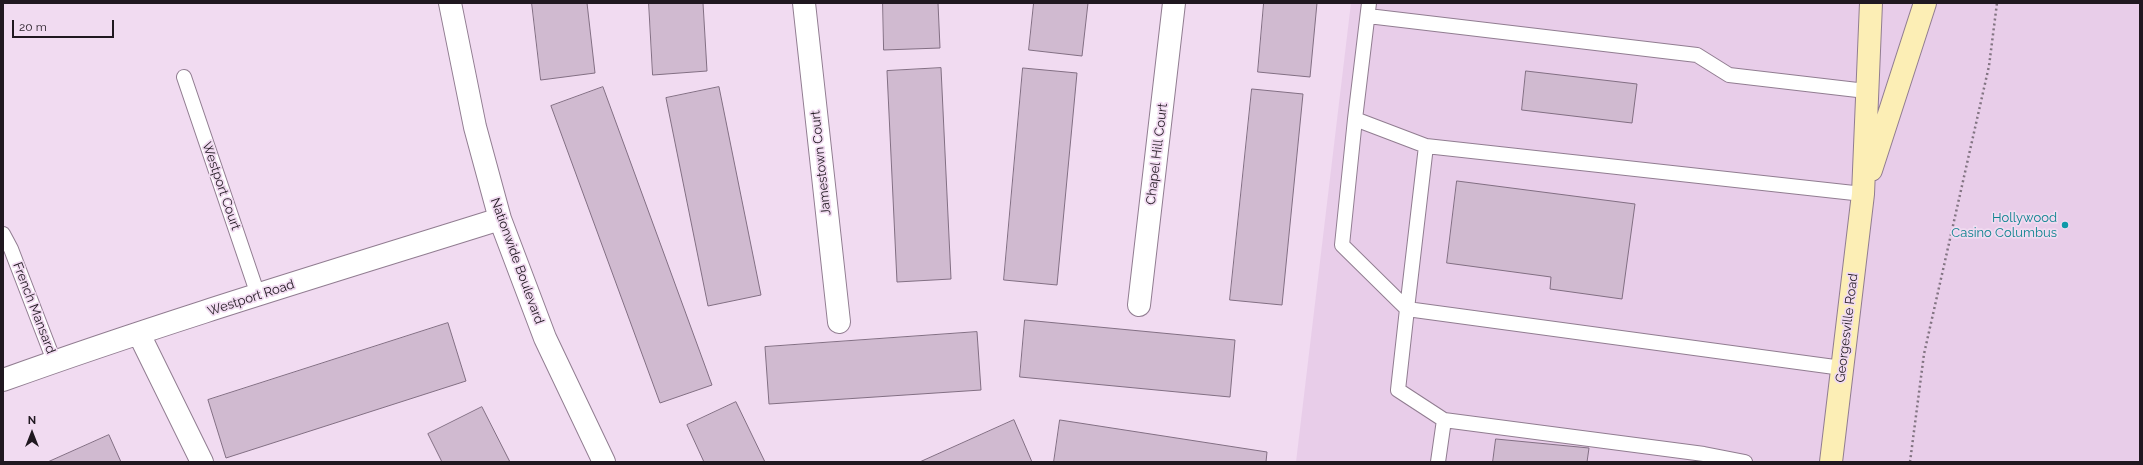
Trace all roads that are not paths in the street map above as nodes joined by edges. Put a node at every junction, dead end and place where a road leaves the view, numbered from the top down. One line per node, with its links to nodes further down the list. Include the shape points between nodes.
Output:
1 (450, 3): 12 (street, Nationwide Boulevard, via 475,127)
2 (804, 3): 17 (street, Jamestown Court)
3 (1174, 3): 15 (street, Chapel Hill Court)
4 (1871, 3): 8 (main road, Georgesville Road)
5 (1925, 3): 11 (main road, Georgesville Road)
6 (1368, 10): 8 (lane, via 1697,55 1729,75); 9 (lane)
7 (184, 77): 14 (lane, Westport Court)
8 (1866, 91): 11 (main road, Georgesville Road)
9 (1355, 118): 10 (lane); 16 (lane, via 1342,245)
10 (1426, 146): 11 (lane); 16 (lane)
11 (1863, 194): 20 (main road, Georgesville Road)
12 (500, 220): 14 (street, Westport Road); 25 (street, Nationwide Boulevard, via 545,338)
13 (3, 234): 19 (lane, French Mansard)
14 (258, 295): 18 (street, Westport Road)
15 (1139, 305)
16 (1407, 309): 20 (lane); 22 (lane, via 1398,390)
17 (839, 322)
18 (139, 334): 19 (street, Westport Road); 24 (street)
19 (54, 361): 21 (street, Westport Road)
20 (1842, 368): 28 (main road, Georgesville Road)
21 (3, 380)
22 (1444, 420): 23 (lane); 26 (lane)
23 (1704, 458): 27 (lane)
24 (202, 462)
25 (604, 462)
26 (1438, 462)
27 (1745, 462)
28 (1831, 462)

